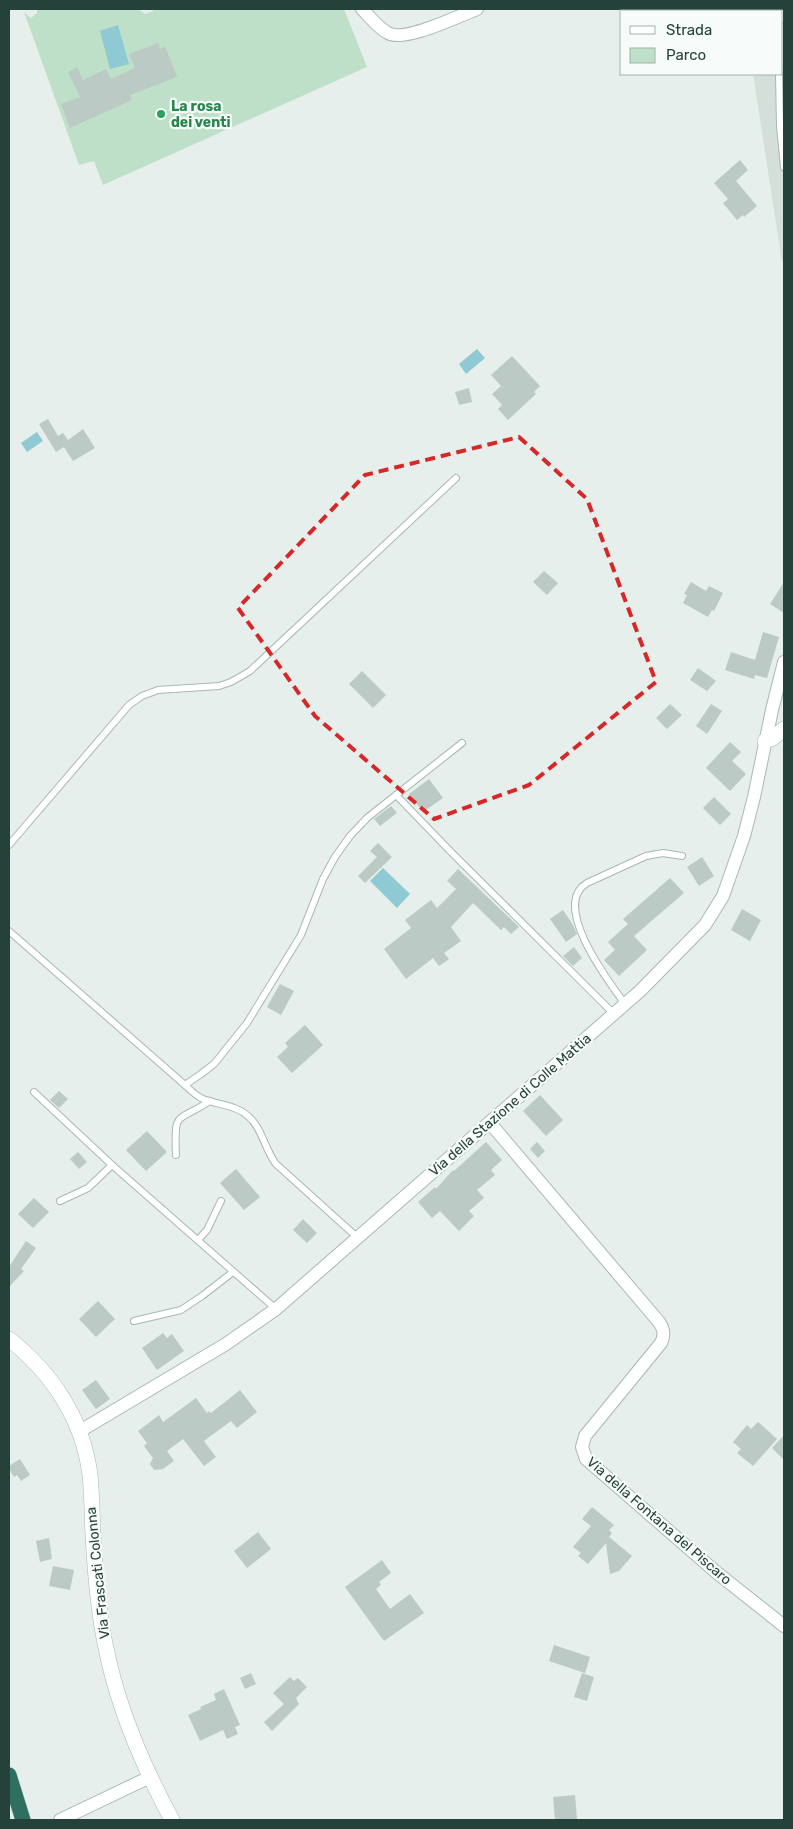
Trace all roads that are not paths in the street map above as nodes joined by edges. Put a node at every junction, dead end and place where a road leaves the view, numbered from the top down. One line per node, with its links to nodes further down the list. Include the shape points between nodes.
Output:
1 (362, 9): 2 (street, via 393,36 421,31)
2 (477, 9)
3 (779, 75): 4 (lane)
4 (784, 168)
5 (456, 478): 11 (lane, via 250,671 219,686 158,690 129,705)
6 (784, 662): 8 (street, Via della Stazione di Colle Mattia)
7 (784, 729): 8 (street)
8 (765, 741): 14 (street, Via della Stazione di Colle Mattia, via 748,821 730,881 720,902 696,936)
9 (462, 743): 10 (lane)
10 (396, 795): 15 (lane); 16 (lane, via 362,823 335,857 301,935 243,1028 214,1064)
11 (9, 845)
12 (682, 856): 14 (lane, via 663,853 646,856 586,883 576,893 575,909 587,945 599,968)
13 (9, 931): 16 (lane)
14 (626, 1004): 15 (street, Via della Stazione di Colle Mattia)
15 (614, 1014): 19 (street, Via della Stazione di Colle Mattia)
16 (184, 1085): 18 (lane)
17 (34, 1092): 21 (lane)
18 (210, 1101): 20 (lane, via 178,1121 175,1128); 24 (lane, via 235,1108 248,1116 255,1123 276,1164)
19 (490, 1123): 24 (street, Via della Stazione di Colle Mattia); 31 (street, Via della Fontana del Piscaro, via 663,1329 661,1343 585,1436 582,1447 586,1459 716,1572)
20 (176, 1155)
21 (112, 1165): 22 (lane, via 88,1188); 25 (lane)
22 (60, 1201)
23 (222, 1201): 25 (lane)
24 (358, 1238): 27 (street, Via della Stazione di Colle Mattia)
25 (198, 1240): 26 (lane)
26 (233, 1272): 27 (lane); 28 (lane, via 181,1310)
27 (276, 1309): 30 (street, Via della Stazione di Colle Mattia, via 226,1344)
28 (134, 1321)
29 (9, 1339): 30 (street, Via Frascati Colonna, via 55,1386)
30 (80, 1431): 33 (street, Via Frascati Colonna, via 90,1476 97,1593 106,1650 125,1716)
31 (784, 1626)
32 (9, 1775): 34 (highway)
33 (150, 1777): 35 (street); 36 (street, Via Frascati Colonna)
34 (23, 1820)
35 (60, 1820)
36 (172, 1820)

